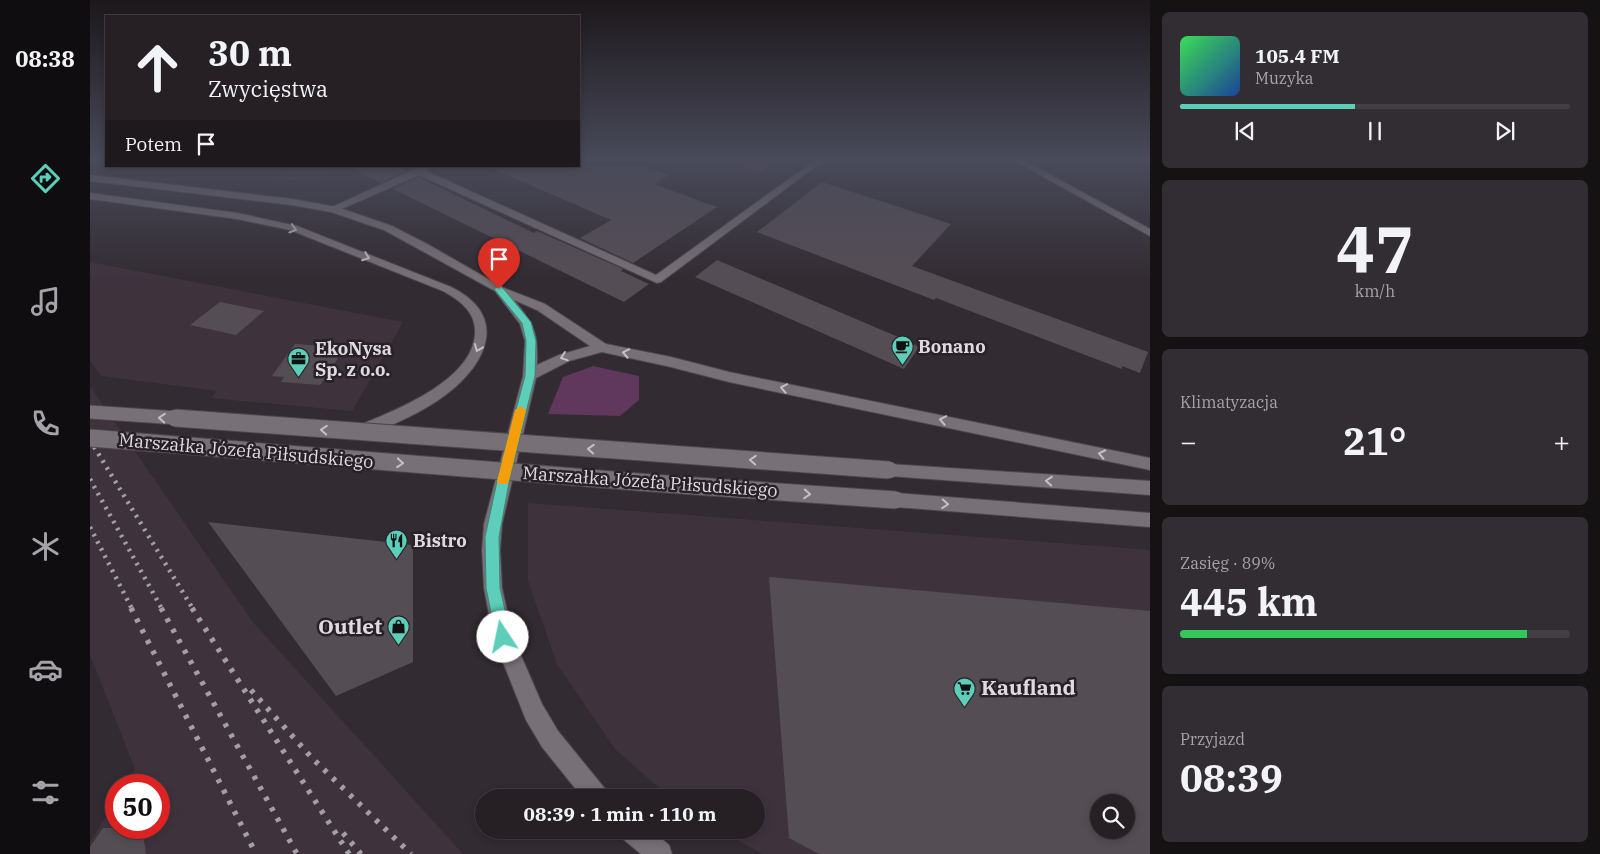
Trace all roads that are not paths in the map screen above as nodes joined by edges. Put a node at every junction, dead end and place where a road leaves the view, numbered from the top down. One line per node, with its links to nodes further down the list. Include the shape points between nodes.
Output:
1 (126, 201): 13 (main road, one-way to 13, via 237,216 293,228 458,294 475,310 482,332 480,344 458,378 426,402)
2 (282, 201): 7 (main road)
3 (351, 201): 7 (main road)
4 (483, 201): 5 (main road, via 657,280)
5 (764, 201)
6 (1092, 201): 8 (main road)
7 (333, 209): 9 (main road, via 388,228)
8 (1150, 233)
9 (499, 289): 10 (main road, via 541,307); 11 (main road, Marszałka Józefa Piłsudskiego, via 526,322 531,341)
10 (602, 348): 11 (main road, one-way to 11, via 564,357); 15 (main road, one-way to 10)
11 (530, 376): 18 (main road, Marszałka Józefa Piłsudskiego, via 493,524 493,588 503,637 534,712 550,739)
12 (90, 412): 13 (main road, Marszałka Józefa Piłsudskiego, one-way to 12, bridge)
13 (356, 432): 16 (main road, Marszałka Józefa Piłsudskiego, one-way to 13, bridge)
14 (90, 438): 17 (main road, Marszałka Józefa Piłsudskiego, one-way to 17, bridge)
15 (1150, 464)
16 (1150, 488)
17 (1150, 520)
18 (591, 789)
19 (642, 839): 20 (main road)
20 (660, 854)

